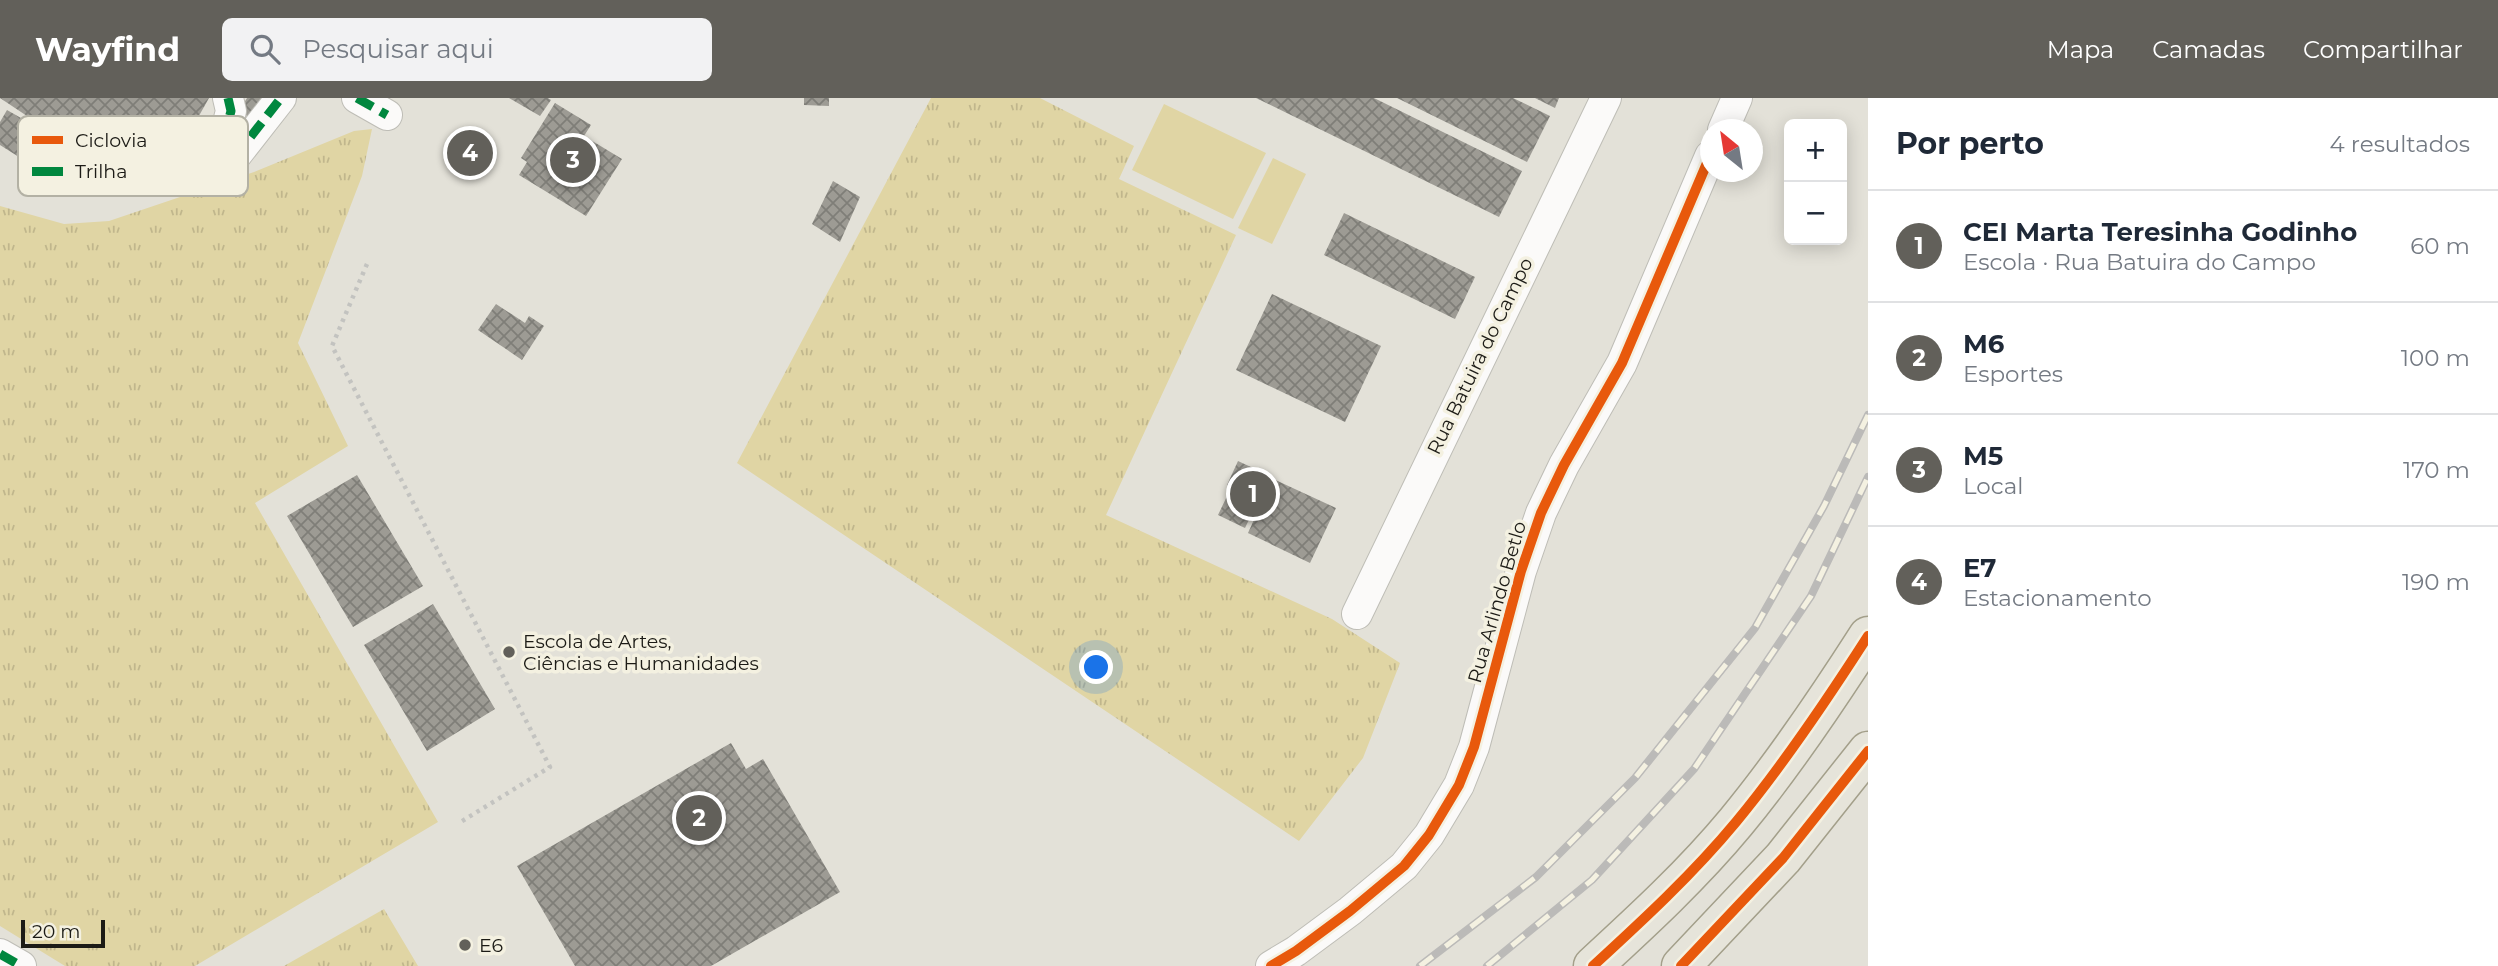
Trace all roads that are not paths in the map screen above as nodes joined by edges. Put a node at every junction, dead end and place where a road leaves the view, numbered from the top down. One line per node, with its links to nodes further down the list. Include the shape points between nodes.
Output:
1 (228, 98): 6 (street)
2 (281, 98): 9 (street)
3 (357, 98): 7 (street)
4 (1606, 98): 11 (street, Rua Batuira do Campo)
5 (1737, 98): 8 (street)
6 (230, 116)
7 (387, 116)
8 (1728, 119)
9 (248, 141)
10 (1700, 180): 16 (street, Rua Arlindo Betlo, via 1622,363 1541,513 1459,785 1404,866)
11 (1357, 614)
12 (1868, 636): 17 (main road, via 1827,700 1735,823 1652,912)
13 (1868, 751): 18 (main road, via 1783,858)
14 (0, 954): 15 (street)
15 (20, 966)
16 (1271, 966)
17 (1593, 966)
18 (1681, 966)

